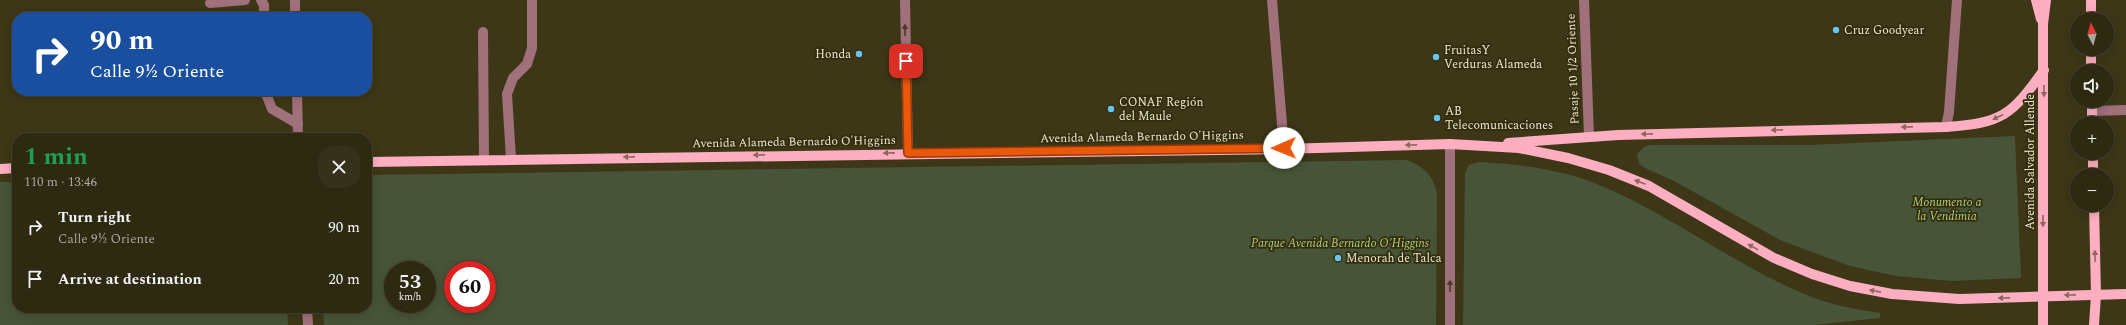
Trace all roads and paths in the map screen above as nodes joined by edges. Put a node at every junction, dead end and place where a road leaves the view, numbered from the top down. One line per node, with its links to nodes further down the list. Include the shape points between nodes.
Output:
1 (245, 0): 12 (street)
2 (261, 0): 13 (street)
3 (295, 0): 14 (street)
4 (532, 0): 31 (street, via 532,48 527,64 513,78 507,94)
5 (905, 0): 30 (street, one-way to 5)
6 (1272, 0): 29 (street)
7 (1584, 0): 26 (street, Pasaje 10 1/2 Oriente)
8 (1957, 0): 24 (street)
9 (2036, 0): 16 (main road)
10 (2046, 0): 16 (main road, Avenida Salvador Allende)
11 (2090, 1): 15 (main road)
12 (210, 2)
13 (264, 12)
14 (295, 12)
15 (2091, 12)
16 (2043, 24): 18 (main road, Avenida Salvador Allende)
17 (483, 32): 32 (street)
18 (2044, 70): 24 (main road, one-way to 24, via 2011,110 1998,118 1981,124); 39 (main road, Avenida Salvador Allende, one-way to 39)
19 (267, 96): 23 (street, via 272,110)
20 (297, 96): 23 (street)
21 (2109, 108): 22 (street)
22 (2126, 110)
23 (298, 124): 25 (street)
24 (1946, 127): 26 (main road, one-way to 26)
25 (298, 133)
26 (1589, 136): 28 (main road)
27 (1450, 144): 28 (main road, Avenida Alameda Bernardo O'Higgins); 29 (main road, Avenida Alameda Bernardo O'Higgins, one-way to 29); 42 (street, one-way to 27)
28 (1482, 145): 39 (main road, Avenida Alameda Bernardo O'Higgins, one-way to 28, via 1959,299 1920,297 1850,286 1774,258 1649,186 1616,173 1568,158 1526,149)
29 (1284, 148): 30 (main road, Avenida Alameda Bernardo O'Higgins)
30 (908, 153): 31 (main road, Avenida Alameda Bernardo O'Higgins, one-way to 31)
31 (511, 159): 32 (main road, Avenida Alameda Bernardo O'Higgins)
32 (484, 160): 33 (main road, Avenida Alameda Bernardo O'Higgins)
33 (372, 162)
34 (12, 168): 35 (main road)
35 (0, 169)
36 (2094, 212): 38 (main road, one-way to 36)
37 (2126, 294): 38 (main road, Avenida Alameda Bernardo O'Higgins)
38 (2096, 295): 39 (main road, Avenida Alameda Bernardo O'Higgins, one-way to 39); 44 (main road)
39 (2043, 296): 43 (main road, Avenida Salvador Allende)
40 (307, 313): 41 (street)
41 (308, 325)
42 (1450, 325)
43 (2043, 325)
44 (2094, 325)

